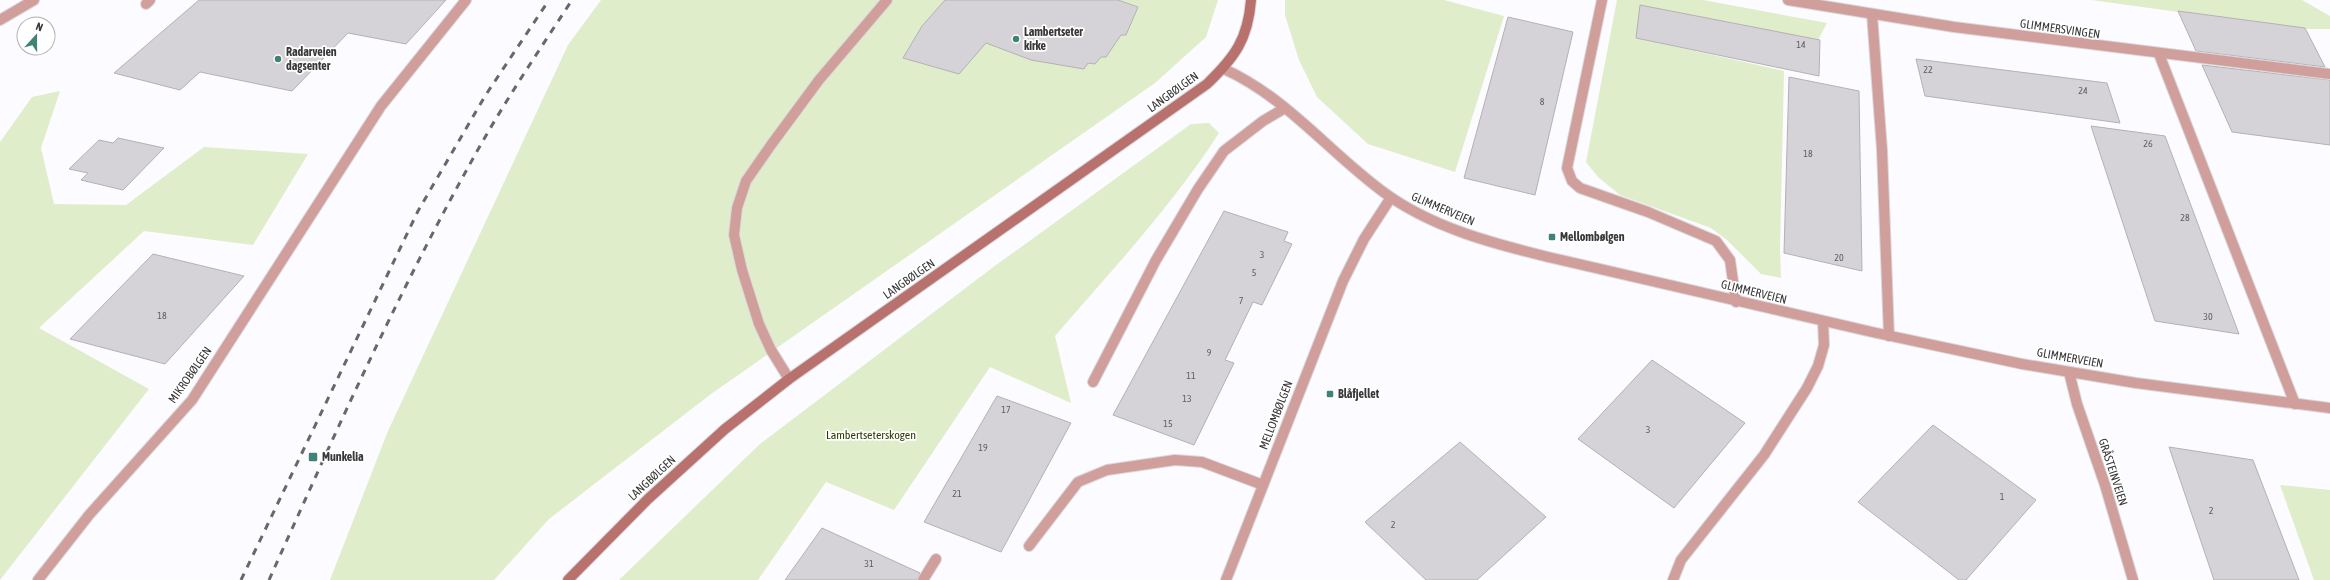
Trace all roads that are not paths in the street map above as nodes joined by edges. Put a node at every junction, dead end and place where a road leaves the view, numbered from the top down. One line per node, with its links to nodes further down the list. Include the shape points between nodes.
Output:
1 (34, 0): 8 (street)
2 (466, 0): 25 (street, MIKROBØLGEN, via 381,106 192,400 89,515)
3 (887, 0): 18 (street, via 819,80 771,145 746,181 737,208 734,235 742,270 762,331)
4 (1251, 0): 10 (street, LANGBØLGEN, via 1250,22 1245,39)
5 (1602, 0): 14 (street, via 1567,168 1572,181 1580,188 1648,212 1716,241 1730,260)
6 (1788, 0): 7 (street, GLIMMERSVINGEN)
7 (1872, 14): 9 (street, GLIMMERSVINGEN); 16 (street, via 1882,150)
8 (0, 20)
9 (2159, 54): 11 (street, GLIMMERSVINGEN); 20 (street)
10 (1224, 69): 12 (street, GLIMMERVEIEN, via 1248,80); 18 (street, LANGBØLGEN, via 1192,95)
11 (2330, 74)
12 (1285, 108): 13 (street, GLIMMERVEIEN); 19 (street, via 1263,121 1224,151 1156,260)
13 (1390, 199): 14 (street, GLIMMERVEIEN, via 1428,219 1470,235); 22 (street, MELLOMBØLGEN, via 1364,239 1343,281)
14 (1736, 302): 15 (street, GLIMMERVEIEN)
15 (1823, 321): 16 (street, GLIMMERVEIEN); 29 (street, via 1824,345 1818,366 1807,388 1764,455 1681,560)
16 (1889, 336): 17 (street, GLIMMERVEIEN)
17 (2069, 372): 20 (street, GLIMMERVEIEN, via 2145,385); 30 (street, GRÅSTEINVEIEN)
18 (790, 379): 26 (street, LANGBØLGEN, via 725,429 660,488)
19 (1092, 382)
20 (2295, 404): 21 (street, GLIMMERVEIEN)
21 (2330, 408)
22 (1263, 485): 23 (street, via 1202,462 1175,460 1107,470 1078,482); 28 (street, MELLOMBØLGEN)
23 (1029, 546)
24 (936, 559): 27 (street)
25 (38, 580)
26 (568, 580)
27 (923, 580)
28 (1226, 580)
29 (1673, 580)
30 (2133, 580)

